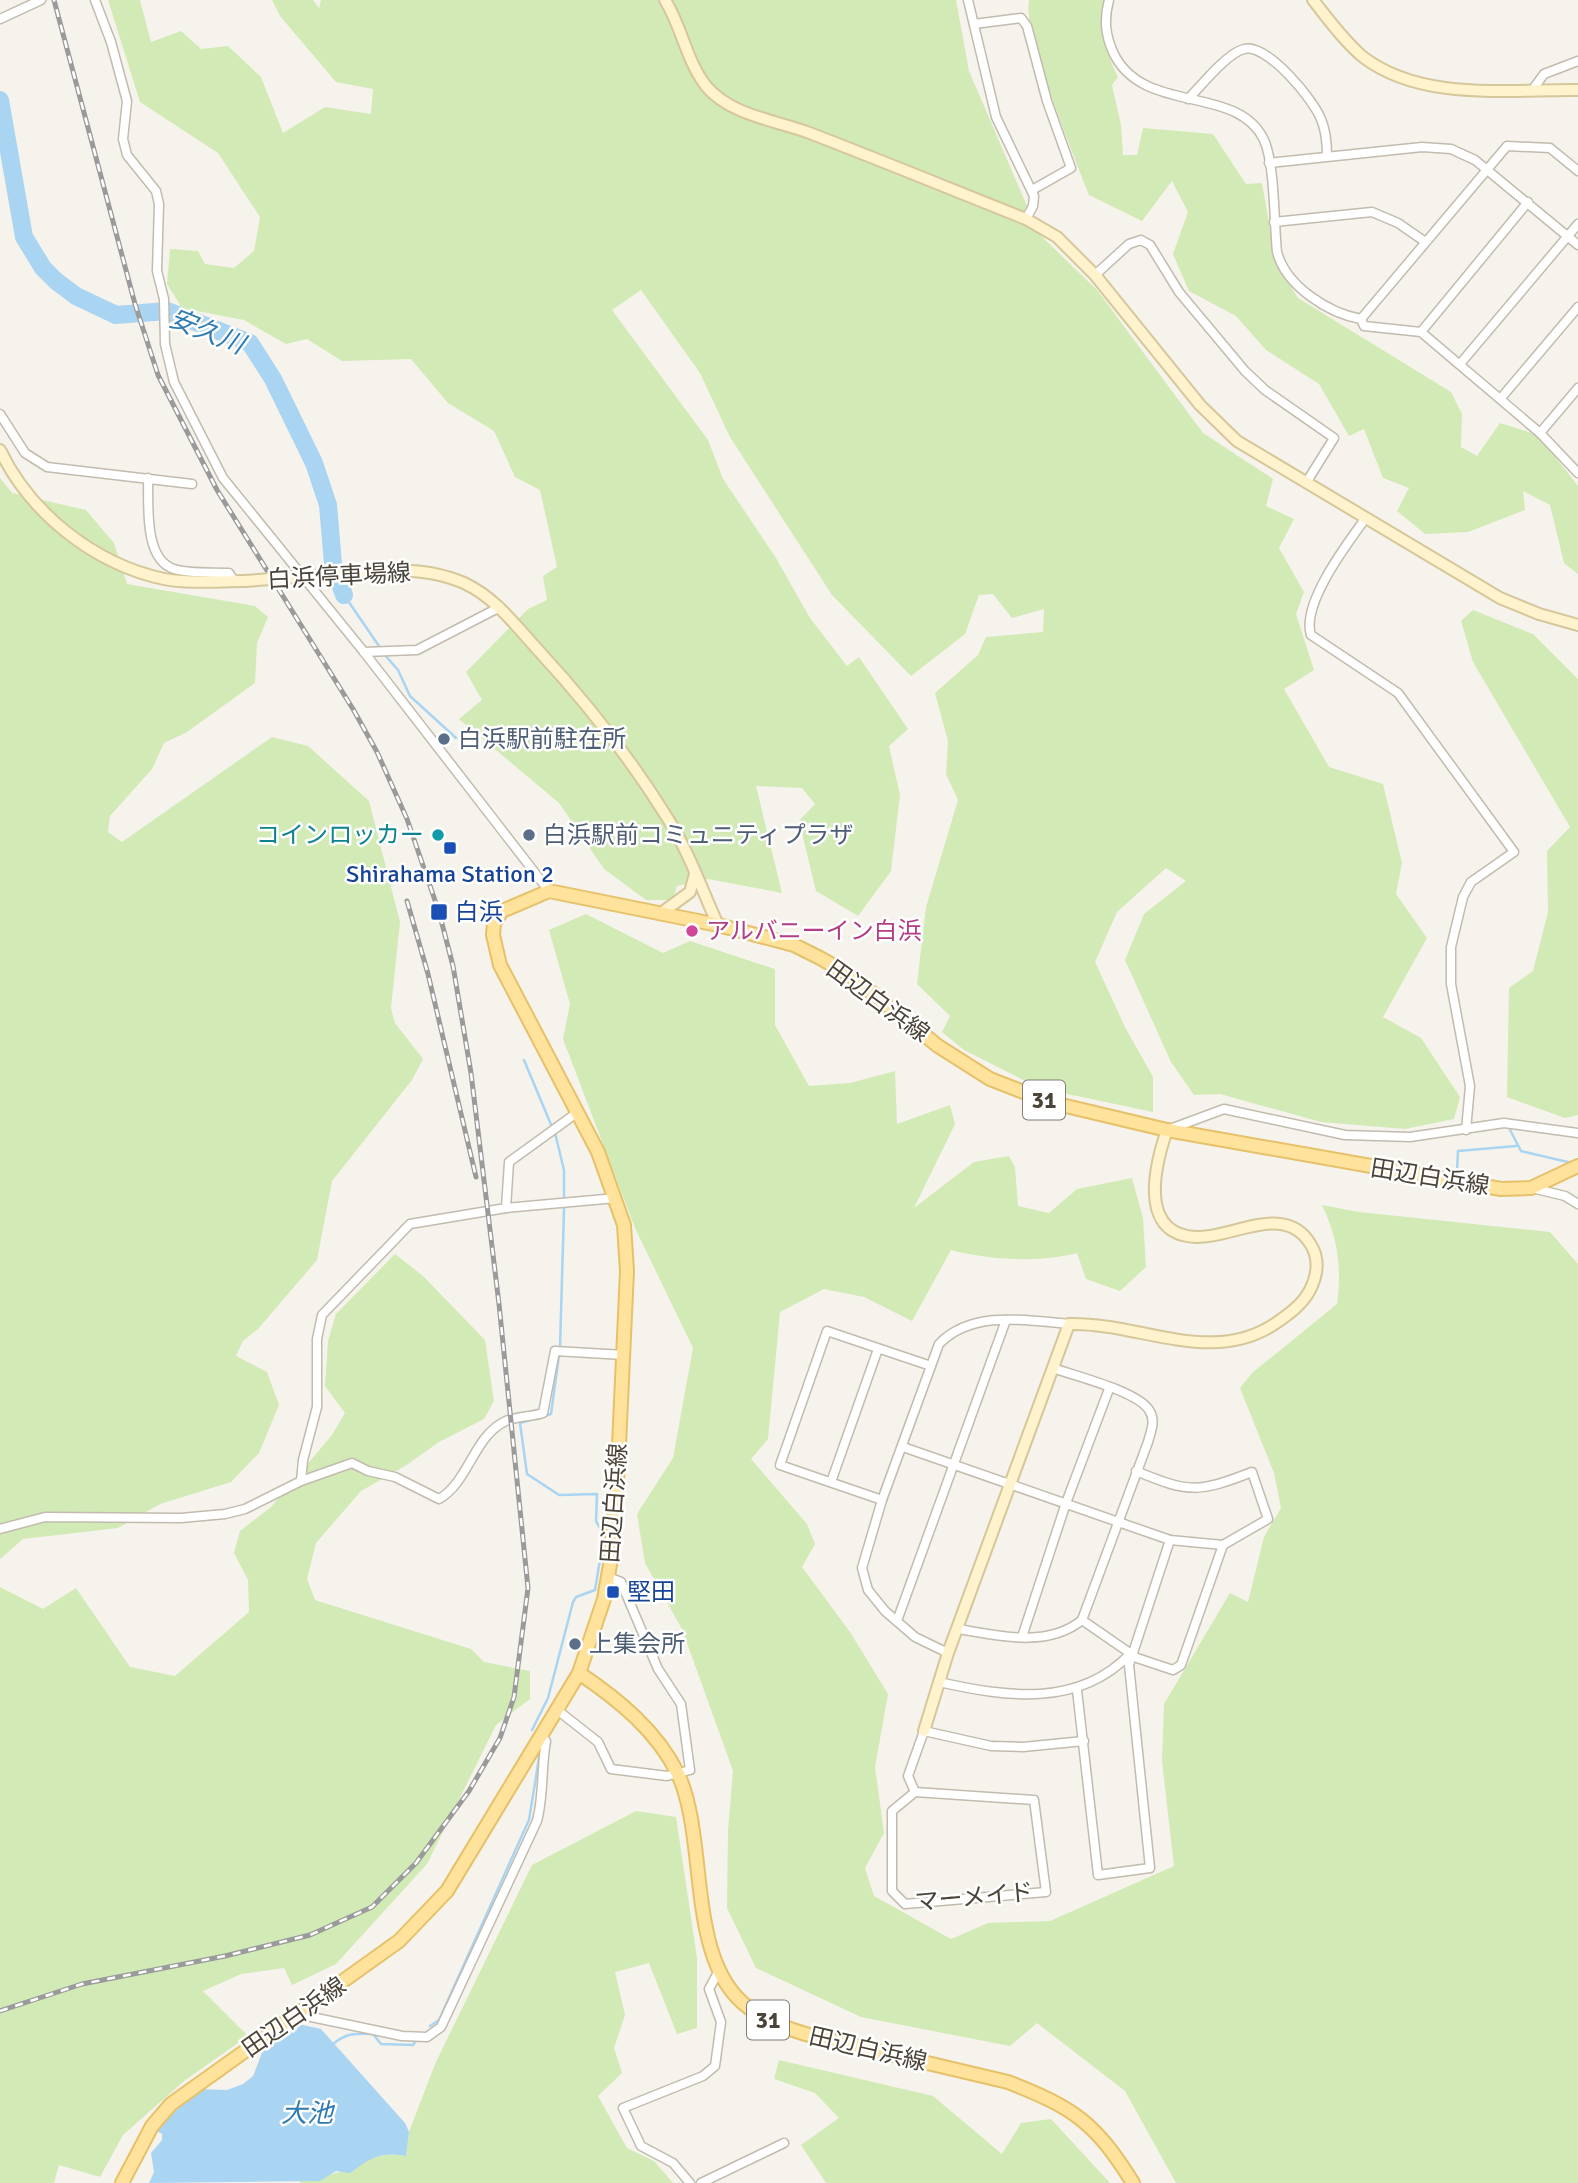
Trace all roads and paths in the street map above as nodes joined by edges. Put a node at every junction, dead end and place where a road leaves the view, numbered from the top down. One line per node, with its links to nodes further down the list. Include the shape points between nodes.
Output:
1 (41, 0): 7 (street)
2 (95, 0): 43 (street, via 127,101 123,139 127,155 156,191 159,204 156,255 173,382 223,478)
3 (665, 0): 19 (street, via 686,50 706,86 719,98 744,112 804,131)
4 (968, 0): 8 (street)
5 (1109, 0): 12 (street, via 1107,37 1129,77)
6 (1313, 0): 10 (street, via 1355,49 1400,77 1462,89)
7 (0, 19)
8 (974, 24): 17 (street, via 996,117); 17 (street, via 1021,18 1027,26 1071,168)
9 (1578, 61): 10 (street, via 1544,74)
10 (1533, 89): 11 (street)
11 (1578, 90)
12 (1188, 99): 13 (street, via 1232,54 1252,48 1272,58 1314,105 1324,127); 14 (street, via 1243,118 1264,141)
13 (1327, 156): 14 (street); 15 (street, via 1437,146 1463,153)
14 (1269, 163): 20 (street)
15 (1487, 170): 16 (street, via 1507,146 1517,145 1550,148); 18 (street); 23 (street)
16 (1578, 171)
17 (1032, 190): 19 (street, via 1033,206)
18 (1528, 202): 22 (street); 28 (street)
19 (1026, 219): 25 (street, via 1057,237)
20 (1274, 222): 23 (street, via 1372,212); 27 (street, via 1280,262 1294,282 1340,314)
21 (1578, 224): 22 (street)
22 (1568, 236): 24 (street); 29 (street)
23 (1424, 241): 27 (street)
24 (1578, 245)
25 (1095, 275): 37 (street, via 1200,405 1237,441); 37 (street, via 1129,244 1141,240 1150,244 1179,292 1245,371 1334,438)
26 (1578, 307): 31 (street)
27 (1361, 320): 28 (street, via 1364,327)
28 (1421, 332): 29 (street)
29 (1460, 364): 31 (street)
30 (1578, 388): 33 (street)
31 (1501, 398): 33 (street)
32 (0, 414): 36 (street, via 25,453 47,467)
33 (1540, 433): 35 (street)
34 (0, 450): 40 (street, 白浜停車場線, via 32,501 86,545 163,579)
35 (1578, 472)
36 (148, 478): 38 (street); 40 (street, via 150,526 156,552 165,565 176,570 229,573)
37 (1306, 482): 39 (street)
38 (192, 484)
39 (1366, 519): 42 (street, via 1500,598); 50 (street, via 1338,558 1312,610 1307,623 1311,635 1398,693 1514,852 1471,882 1451,947 1451,984 1470,1086)
40 (239, 581): 41 (street, 白浜停車場線, bridge, via 415,570 465,584)
41 (500, 607): 43 (street, via 417,650); 44 (street, 白浜停車場線, via 620,750 669,820)
42 (1578, 625)
43 (364, 652): 45 (street)
44 (695, 874): 46 (street, via 690,892); 47 (street, 白浜停車場線)
45 (549, 891): 46 (main road, 田辺白浜線 / 31); 48 (main road, 田辺白浜線, via 502,911 494,923 494,948 512,991)
46 (660, 914): 47 (main road, 田辺白浜線 / 31)
47 (718, 925): 49 (main road, 田辺白浜線 / 31, via 794,945 850,975 938,1046 990,1079 1049,1102)
48 (578, 1112): 54 (main road, 田辺白浜線); 56 (street, via 509,1162)
49 (1167, 1130): 50 (street, via 1224,1109 1345,1135 1410,1137); 53 (main road, 田辺白浜線 / 31, via 1451,1182); 58 (street, via 1154,1187 1160,1217 1188,1237 1265,1224 1298,1230 1314,1250 1315,1281 1289,1314 1258,1334 1228,1344 1207,1345 1117,1326)
50 (1466, 1130): 51 (street, via 1504,1123)
51 (1578, 1133)
52 (1578, 1166): 53 (main road, 田辺白浜線 / 31)
53 (1531, 1188): 55 (street)
54 (617, 1198): 56 (street); 60 (main road, 田辺白浜線, via 627,1271)
55 (1578, 1204)
56 (506, 1208): 67 (street, via 410,1224 322,1315 317,1339 317,1407)
57 (1006, 1320): 58 (street); 61 (street, via 972,1322 951,1332 939,1344); 65 (street)
58 (1069, 1324): 62 (street)
59 (878, 1349): 61 (street); 68 (street); 68 (street, via 827,1331 780,1465)
60 (624, 1355): 67 (street, via 555,1351 543,1413 503,1422 439,1499 395,1477 352,1463); 76 (main road, 田辺白浜線)
61 (931, 1366): 64 (street)
62 (1052, 1368): 63 (street); 69 (street)
63 (1109, 1389): 66 (street, via 1140,1400 1151,1411 1153,1426); 71 (street)
64 (903, 1447): 65 (street); 70 (street)
65 (954, 1464): 69 (street); 78 (street)
66 (1136, 1471): 72 (street); 75 (street, via 1184,1489 1208,1489 1252,1472 1268,1519)
67 (301, 1481): 73 (street, via 225,1514 45,1517)
68 (831, 1482): 70 (street)
69 (1011, 1484): 71 (street); 79 (street)
70 (882, 1500): 78 (street, via 862,1568 868,1590)
71 (1066, 1503): 72 (street); 80 (street)
72 (1118, 1522): 74 (street); 77 (street)
73 (0, 1530)
74 (1170, 1540): 75 (street); 82 (street)
75 (1223, 1545): 82 (street, via 1181,1665 1173,1670)
76 (608, 1577): 83 (main road, 田辺白浜線); 90 (street, via 621,1582 659,1669 681,1704 690,1770)
77 (1082, 1620): 80 (street, via 1056,1635); 82 (street)
78 (897, 1621): 81 (street, via 915,1637)
79 (959, 1629): 80 (street); 81 (street)
80 (1022, 1637)
81 (948, 1653): 84 (street)
82 (1130, 1653): 85 (street); 89 (street, via 1150,1868 1098,1875)
83 (579, 1673): 86 (main road, 田辺白浜線); 90 (main road, 田辺白浜線 / 31, via 634,1715 661,1745)
84 (939, 1682): 85 (street, via 993,1693); 87 (street)
85 (1077, 1690): 89 (street)
86 (556, 1710): 88 (main road, 田辺白浜線); 90 (street, via 598,1742 611,1769)
87 (924, 1731): 89 (street, via 991,1746); 91 (street, via 908,1776)
88 (541, 1735): 93 (main road, 田辺白浜線, via 447,1891 399,1941); 93 (street, via 546,1741 537,1821 441,2027 427,2036 402,2036)
89 (1084, 1741)
90 (678, 1774): 92 (main road, 田辺白浜線 / 31, via 688,1802 709,1935)
91 (915, 1792): 91 (street, マーメイド, via 892,1811 891,1891 905,1904 1046,1892 1034,1800)
92 (720, 1969): 96 (street, via 709,1989 721,2022 715,2066 703,2076 623,2108 641,2146 663,2156); 98 (main road, 田辺白浜線 / 31, via 729,1988 746,2006 783,2027 1008,2082 1075,2112 1113,2150)
93 (297, 2014): 95 (main road, 田辺白浜線, via 171,2104 152,2126)
94 (784, 2143): 97 (street)
95 (122, 2183)
96 (690, 2183)
97 (701, 2183)
98 (1133, 2183)

